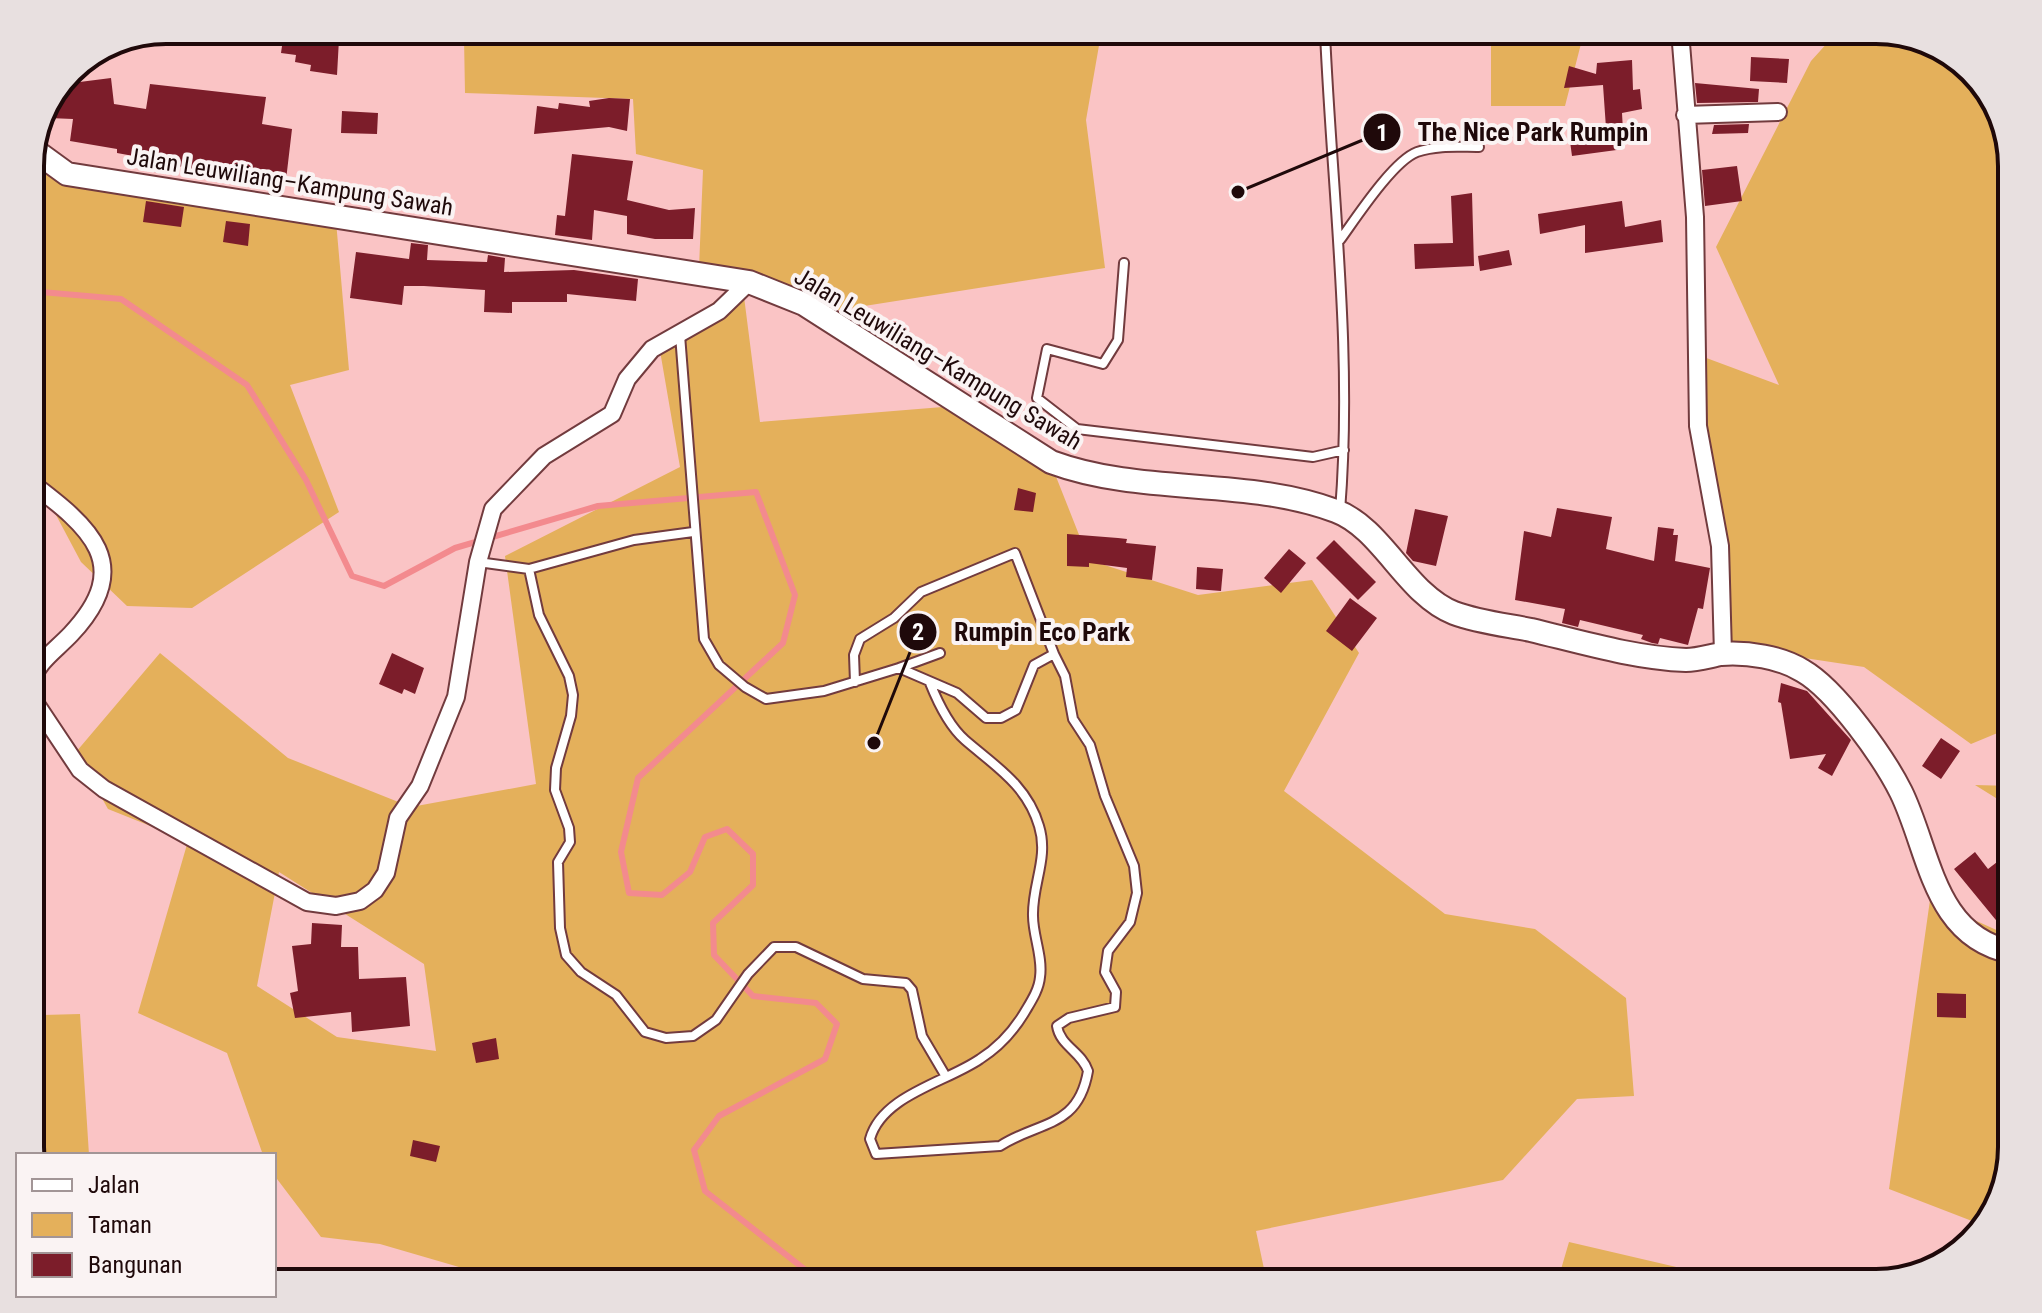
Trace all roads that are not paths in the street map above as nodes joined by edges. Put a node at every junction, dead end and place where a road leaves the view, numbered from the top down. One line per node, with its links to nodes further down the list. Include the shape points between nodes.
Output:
1 (1326, 44): 7 (lane)
2 (1681, 44): 4 (street)
3 (1778, 112): 4 (street)
4 (1685, 115): 19 (street, via 1695,217 1698,426 1720,546)
5 (1479, 147): 7 (lane, via 1414,153 1380,185)
6 (44, 157): 9 (main road, Jalan Leuwiliang–Kampung Sawah, via 67,174)
7 (1339, 241): 11 (lane)
8 (1124, 263): 11 (lane, via 1118,340 1103,364 1047,349 1037,398 1077,429 1313,457)
9 (749, 282): 10 (street, via 719,311); 13 (main road, Jalan Leuwiliang–Kampung Sawah, via 804,304 1051,462 1127,481 1295,497)
10 (680, 335): 14 (lane); 15 (street, via 652,349 627,379 612,414 544,456 493,509)
11 (1344, 450): 13 (lane)
12 (44, 495): 20 (street, via 95,541 103,556 103,575 95,602)
13 (1339, 512): 19 (main road, Jalan Leuwiliang–Kampung Sawah, via 1353,519 1415,583 1452,612 1625,651 1688,660)
14 (693, 532): 16 (lane, via 634,540); 22 (lane, via 704,639 719,665 766,699)
15 (479, 556): 16 (lane); 24 (street, via 456,697 420,786 398,818 386,873 360,901 336,906 307,902 104,789 80,770)
16 (529, 569): 26 (lane, via 539,615 573,695 555,790 570,842 558,862 566,955 616,995 645,1032 666,1038 693,1036 705,1028 774,947 796,947 863,979 906,983 922,1036)
17 (940, 653): 21 (lane)
18 (1054, 654): 22 (lane, via 1015,553 921,592 894,618 860,639 854,655); 23 (lane, via 1034,665 1016,710 1001,718 986,718 957,693); 26 (lane, via 1065,676 1073,719 1090,745 1134,866 1137,893 1130,922 1108,951 1105,972 1118,1000 1109,1011 1069,1018 1057,1026 1088,1071 1067,1116 1057,1123 1000,1146 876,1154 870,1139 878,1119)
19 (1723, 654): 25 (main road, Jalan Leuwiliang–Kampung Sawah, via 1753,655 1806,672 1869,737 1902,794 1939,896 1964,929)
20 (44, 658)
21 (899, 668): 22 (lane); 23 (lane)
22 (855, 682)
23 (930, 683): 26 (lane, via 964,740 1003,767 1026,797 1044,860 1033,915 1040,976 1034,997 1003,1040 979,1061)
24 (44, 716)
25 (1998, 949)
26 (945, 1075)

